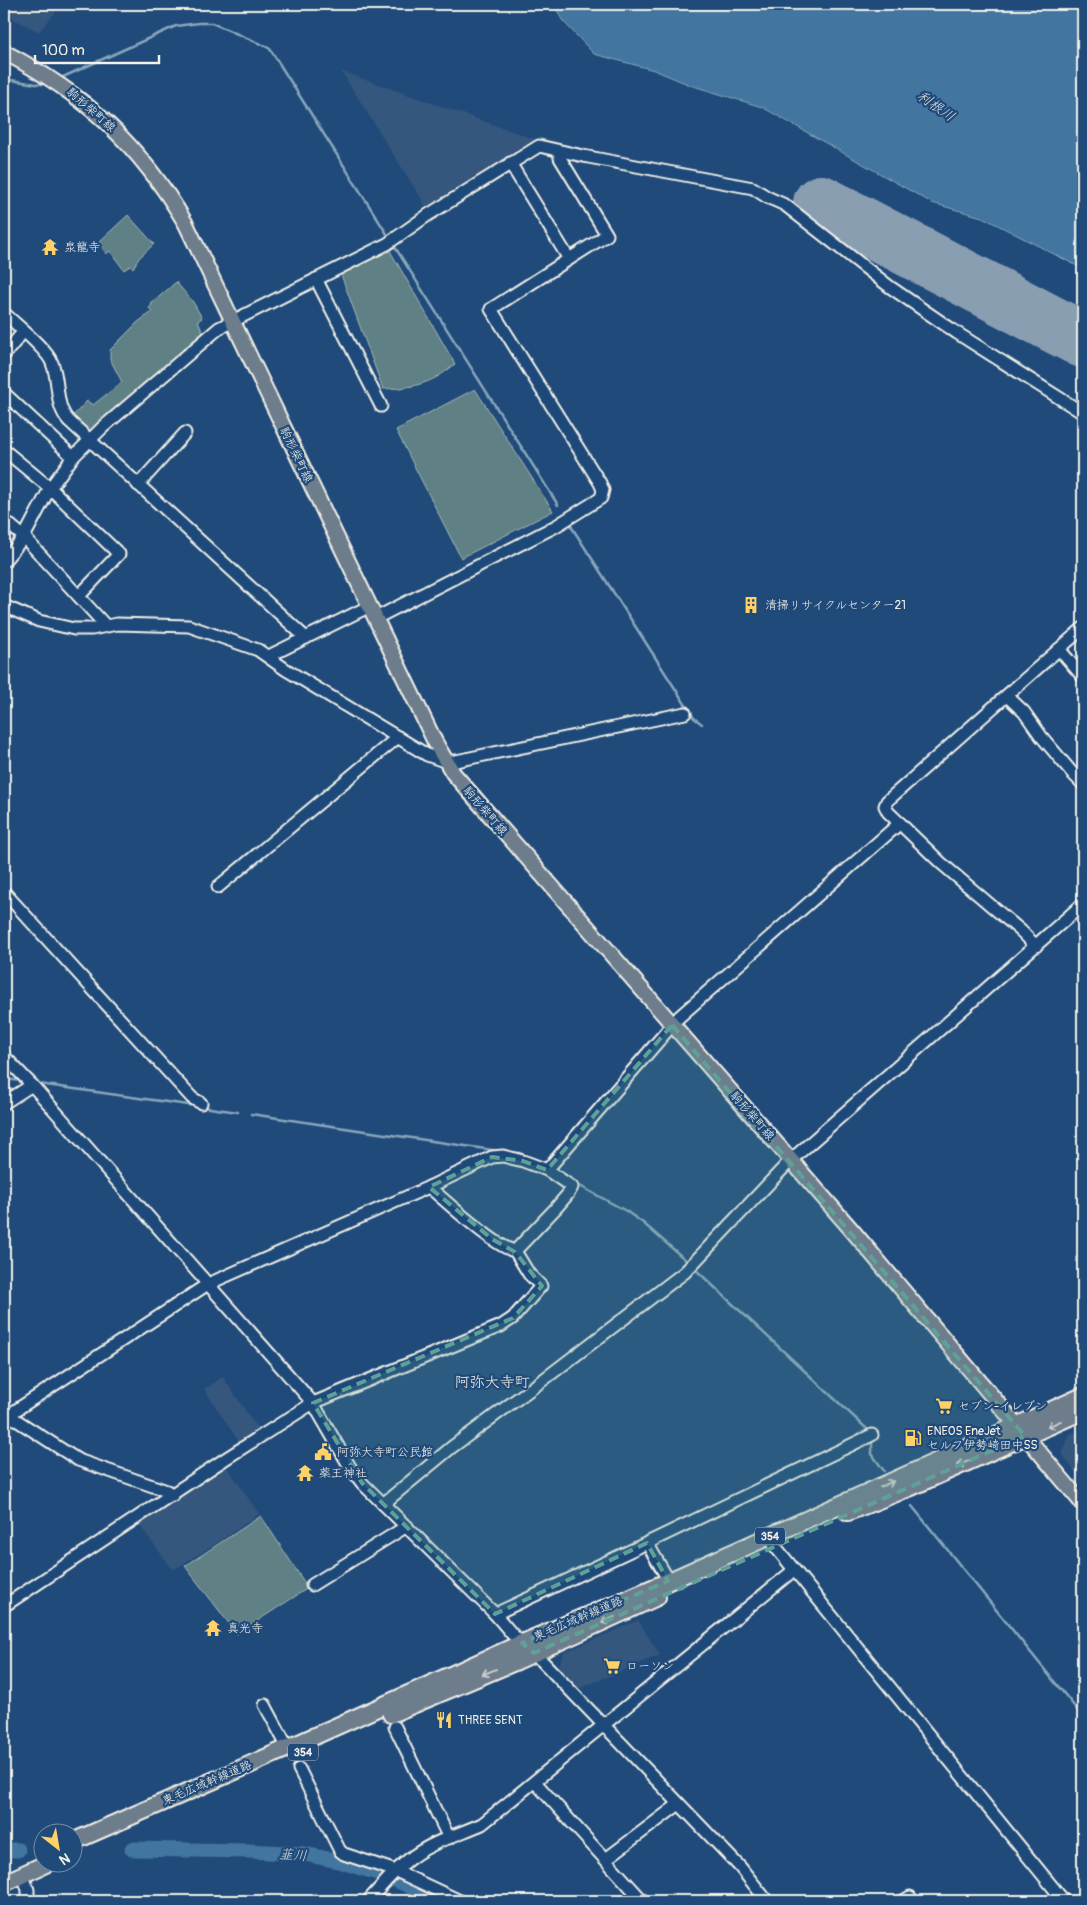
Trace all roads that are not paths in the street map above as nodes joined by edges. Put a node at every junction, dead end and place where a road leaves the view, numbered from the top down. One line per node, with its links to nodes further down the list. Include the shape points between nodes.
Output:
1 (4, 52): 7 (main road, 駒形柴町線, via 38,70 92,108 131,147 178,210)
2 (559, 151): 3 (street, via 539,146); 4 (street, via 560,158 607,235); 12 (street, via 753,188 785,205 890,287 949,328)
3 (510, 164): 4 (street); 5 (street, via 387,244)
4 (569, 259): 24 (street, via 491,309 600,483 601,498 556,526)
5 (316, 279): 7 (street); 11 (street)
6 (4, 313): 8 (street)
7 (232, 321): 14 (street); 24 (main road, 駒形柴町線)
8 (23, 332): 9 (street); 14 (street, via 51,360 62,412)
9 (4, 355)
10 (4, 392): 16 (street)
11 (381, 406)
12 (1083, 413)
13 (185, 433): 17 (street)
14 (89, 440): 16 (street); 17 (street)
15 (4, 450): 18 (street)
16 (73, 456): 18 (street)
17 (138, 485): 27 (street)
18 (50, 488): 20 (street); 22 (street, via 119,554)
19 (4, 520): 20 (street)
20 (24, 537): 21 (street); 22 (street)
21 (4, 561)
22 (79, 596): 25 (street)
23 (4, 606): 25 (street, via 29,618 74,629)
24 (373, 612): 27 (street); 34 (main road, 駒形柴町線)
25 (106, 626): 29 (street, via 188,626)
26 (1083, 628): 28 (street)
27 (306, 638): 29 (street)
28 (1059, 649): 30 (street); 31 (street)
29 (269, 656): 33 (street, via 285,669)
30 (1083, 677)
31 (1007, 696): 35 (street); 36 (street, via 887,801 888,812)
32 (685, 713): 34 (street)
33 (398, 737): 34 (street, via 427,755); 37 (street)
34 (444, 761): 41 (main road, 駒形柴町線)
35 (1083, 784)
36 (900, 823): 40 (street); 41 (street)
37 (218, 887)
38 (4, 892): 45 (street, via 192,1098)
39 (1083, 904): 40 (street)
40 (1036, 946): 46 (street)
41 (672, 1025): 46 (main road, 駒形柴町線); 47 (street)
42 (4, 1056): 43 (street)
43 (32, 1084): 44 (street); 50 (street)
44 (4, 1103)
45 (201, 1103)
46 (791, 1160): 55 (main road, 駒形柴町線); 58 (street, via 685,1272 452,1447)
47 (547, 1170): 48 (street, via 504,1156 492,1157); 49 (street, via 572,1187)
48 (429, 1187): 49 (street, via 492,1240); 50 (street)
49 (514, 1251): 52 (street, via 541,1286 513,1318 501,1326)
50 (208, 1284): 52 (street); 54 (street)
51 (1083, 1396): 55 (highway, 東毛広域幹線道路 / 354)
52 (313, 1403): 57 (street); 58 (street, via 350,1467)
53 (1083, 1411): 55 (highway, 東毛広域幹線道路 / 354, one-way to 55)
54 (7, 1414): 57 (street, via 78,1460)
55 (1020, 1431): 59 (main road, 駒形柴町線); 62 (highway, 東毛広域幹線道路 / 354, one-way to 62, via 910,1488); 64 (highway, 東毛広域幹線道路 / 354, one-way to 55)
56 (872, 1435): 61 (street)
57 (173, 1495): 66 (street)
58 (383, 1504): 60 (street)
59 (1083, 1504)
60 (407, 1526): 65 (street); 67 (street)
61 (647, 1544): 64 (street); 67 (street)
62 (774, 1545): 63 (street); 68 (highway, 東毛広域幹線道路 / 354, one-way to 68)
63 (794, 1570): 70 (street); 94 (street)
64 (669, 1581): 68 (highway, 東毛広域幹線道路 / 354)
65 (312, 1585)
66 (4, 1606)
67 (495, 1614): 68 (street)
68 (528, 1648): 70 (street); 72 (highway, 東毛広域幹線道路 / 354); 78 (highway, 東毛広域幹線道路 / 354, one-way to 78)
69 (266, 1705): 72 (street)
70 (603, 1724): 74 (street); 75 (street)
71 (395, 1727): 77 (street)
72 (288, 1748): 76 (highway, 東毛広域幹線道路 / 354)
73 (299, 1768): 84 (street, via 340,1851 347,1857)
74 (535, 1782): 77 (street, via 482,1824); 79 (street)
75 (679, 1804): 79 (street); 93 (street, via 747,1874)
76 (82, 1838)
77 (448, 1838): 84 (street, via 413,1856)
78 (82, 1849)
79 (606, 1859): 92 (street)
80 (32, 1860): 82 (highway)
81 (32, 1871): 83 (highway)
82 (4, 1873)
83 (23, 1875): 85 (highway); 89 (street)
84 (392, 1875): 90 (street); 91 (street)
85 (4, 1883)
86 (1083, 1898): 95 (street)
87 (4, 1899): 88 (street)
88 (8, 1901)
89 (28, 1901)
90 (368, 1901)
91 (460, 1901)
92 (643, 1901)
93 (767, 1901)
94 (1064, 1901)
95 (1079, 1901)

